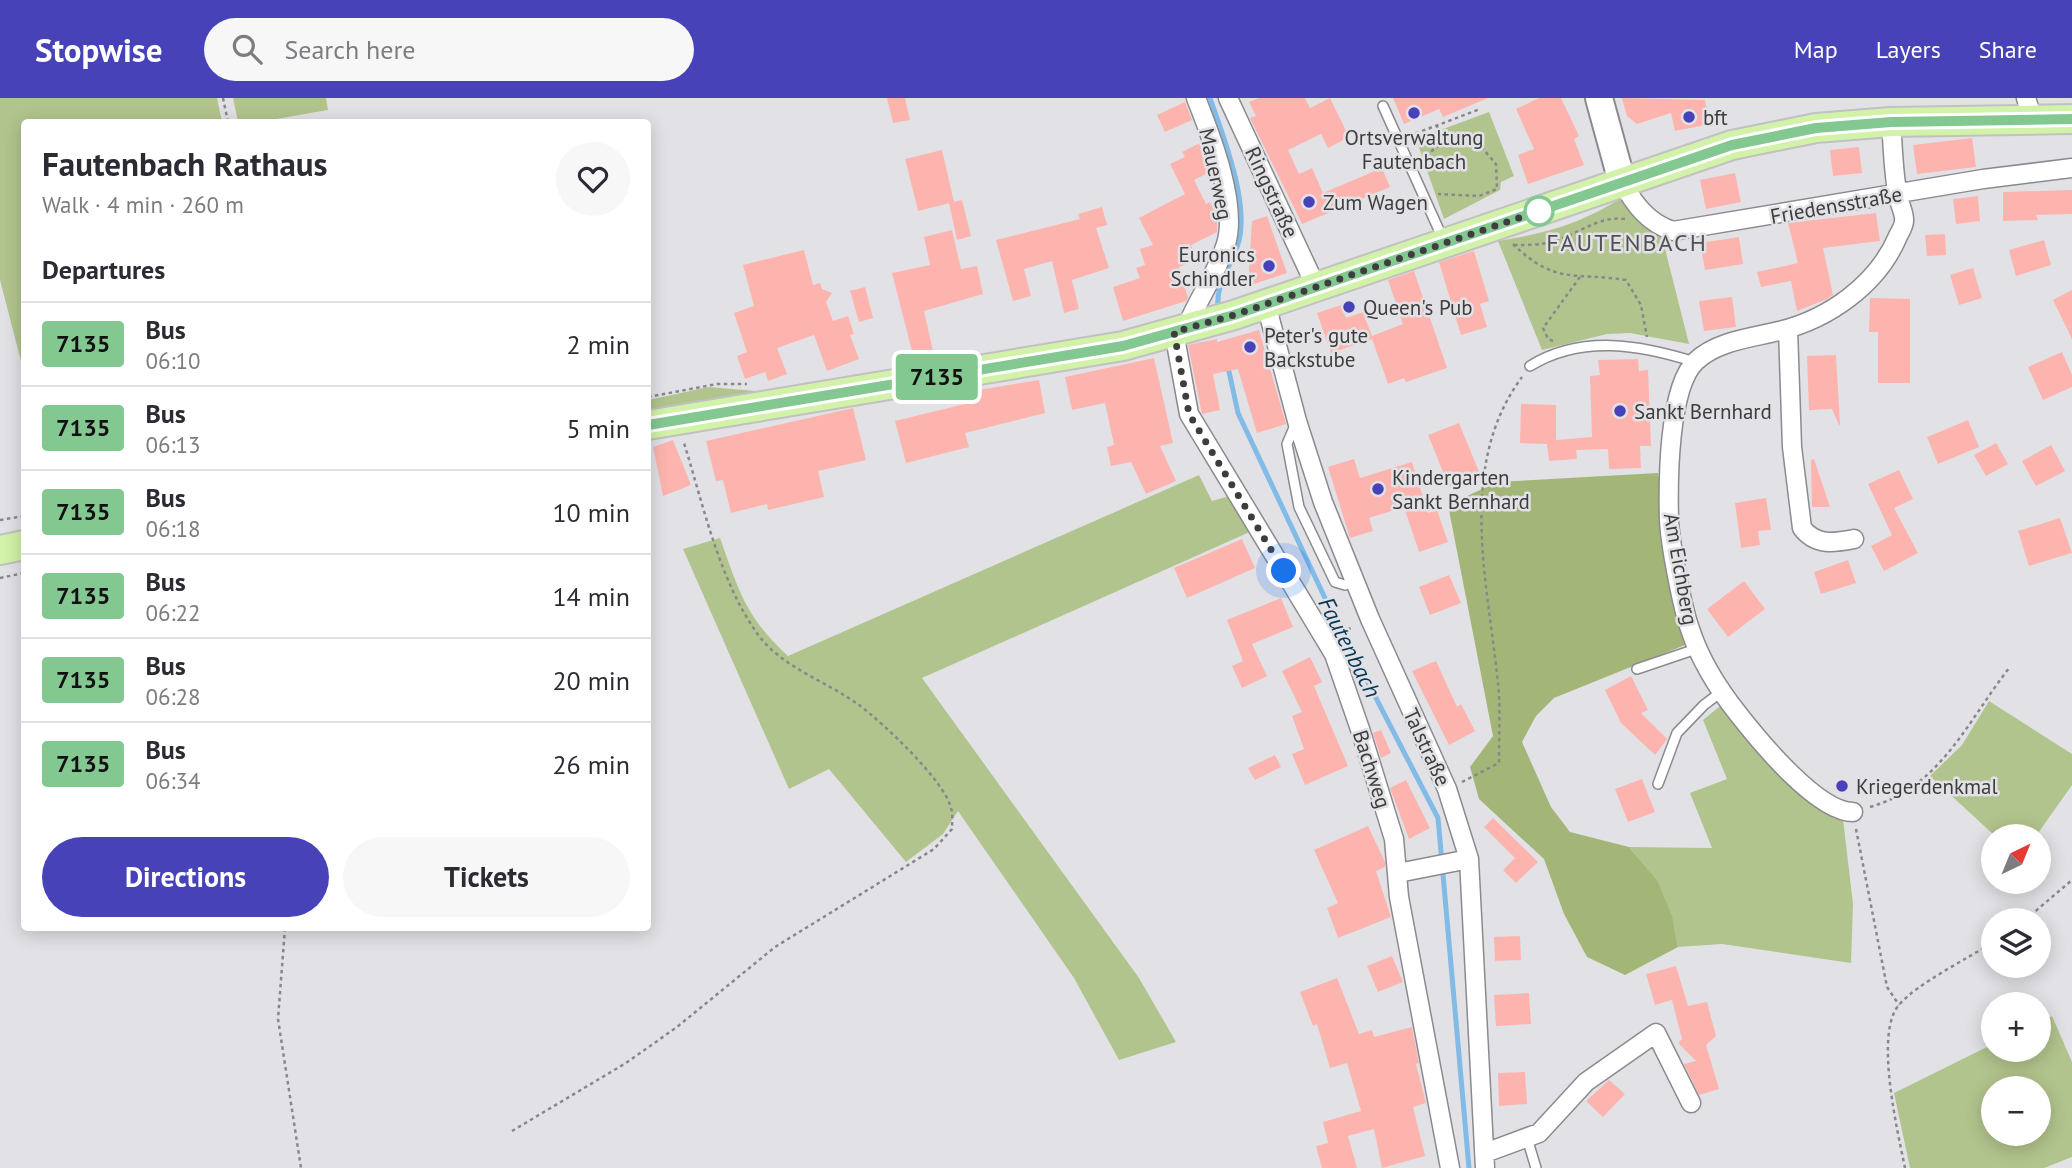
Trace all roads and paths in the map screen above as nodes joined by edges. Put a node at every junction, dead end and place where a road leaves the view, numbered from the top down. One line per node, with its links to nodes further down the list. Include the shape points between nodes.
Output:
1 (223, 98): 8 (path)
2 (1196, 98): 24 (street, Mauerweg, via 1210,132 1229,223 1221,259 1191,317)
3 (1228, 98): 22 (street, Ringstraße)
4 (1599, 98): 16 (street)
5 (1383, 106): 12 (lane)
6 (1480, 109): 11 (path)
7 (2030, 109): 9 (main road); 10 (main road)
8 (227, 119)
9 (2072, 119)
10 (1891, 122): 16 (main road, via 1816,128 1732,145); 17 (street)
11 (1437, 125): 12 (path); 13 (path)
12 (1399, 139): 14 (lane)
13 (1443, 143): 14 (path); 18 (path, via 1477,142 1496,164 1497,189 1479,196 1441,193)
14 (1410, 166): 18 (lane)
15 (2072, 168): 17 (street, Friedensstraße)
16 (1622, 182): 19 (street, via 1634,204); 20 (main road)
17 (1897, 195): 19 (street, Friedensstraße, via 1700,228); 25 (street, via 1904,221 1889,257 1857,293)
18 (1424, 197): 20 (lane)
19 (1659, 226): 21 (path, via 1615,218 1548,243 1514,245 1538,267)
20 (1444, 243): 22 (main road)
21 (1580, 277): 26 (path, via 1543,328 1548,339); 27 (path, via 1626,280 1641,305)
22 (1314, 287): 23 (main road)
23 (1266, 304): 24 (main road); 46 (street, Talstraße, via 1322,502)
24 (1203, 324): 32 (main road, via 1123,346); 49 (street, Bachweg, via 1189,414 1334,654 1394,839)
25 (1788, 329): 28 (street, via 1714,347); 36 (street, via 1792,447 1802,528 1810,537 1830,544)
26 (1579, 346): 27 (lane); 29 (lane)
27 (1648, 348): 28 (lane)
28 (1695, 362): 41 (street, Am Eichberg, via 1674,412 1669,522 1689,628)
29 (1530, 366): 46 (path, via 1507,398 1489,440 1482,510 1485,591 1499,694 1499,764)
30 (757, 385): 31 (path, via 717,384)
31 (651, 396)
32 (677, 420): 33 (main road); 56 (path, via 718,550 739,604 761,638 792,664 860,706 908,748 943,792 951,808 952,829 934,849 775,947 626,1063)
33 (651, 424)
34 (21, 516): 35 (path)
35 (0, 520)
36 (1854, 539)
37 (21, 546): 38 (main road)
38 (0, 550)
39 (21, 574): 40 (path)
40 (0, 578)
41 (1699, 648): 43 (lane); 44 (street, Am Eichberg)
42 (2010, 667): 47 (path, via 1956,747 1935,769 1889,802)
43 (1637, 669)
44 (1721, 692): 45 (lane, via 1677,733); 47 (street, Am Eichberg, via 1787,769 1829,806)
45 (1658, 784)
46 (1447, 789): 48 (street, Talstraße)
47 (1853, 813): 54 (path, via 1887,987)
48 (1469, 859): 49 (street); 58 (street, Talstraße)
49 (1398, 873): 60 (street, Bachweg)
50 (2072, 880): 51 (path)
51 (2039, 908)
52 (285, 931): 59 (path, via 278,1019)
53 (1981, 950): 54 (path)
54 (1899, 1004): 62 (path, via 1891,1020 1888,1058)
55 (1691, 1103): 57 (street, via 1656,1033 1586,1082 1539,1133)
56 (512, 1131)
57 (1527, 1138): 58 (street); 61 (lane)
58 (1485, 1161)
59 (301, 1168)
60 (1450, 1168)
61 (1536, 1168)
62 (1905, 1168)

